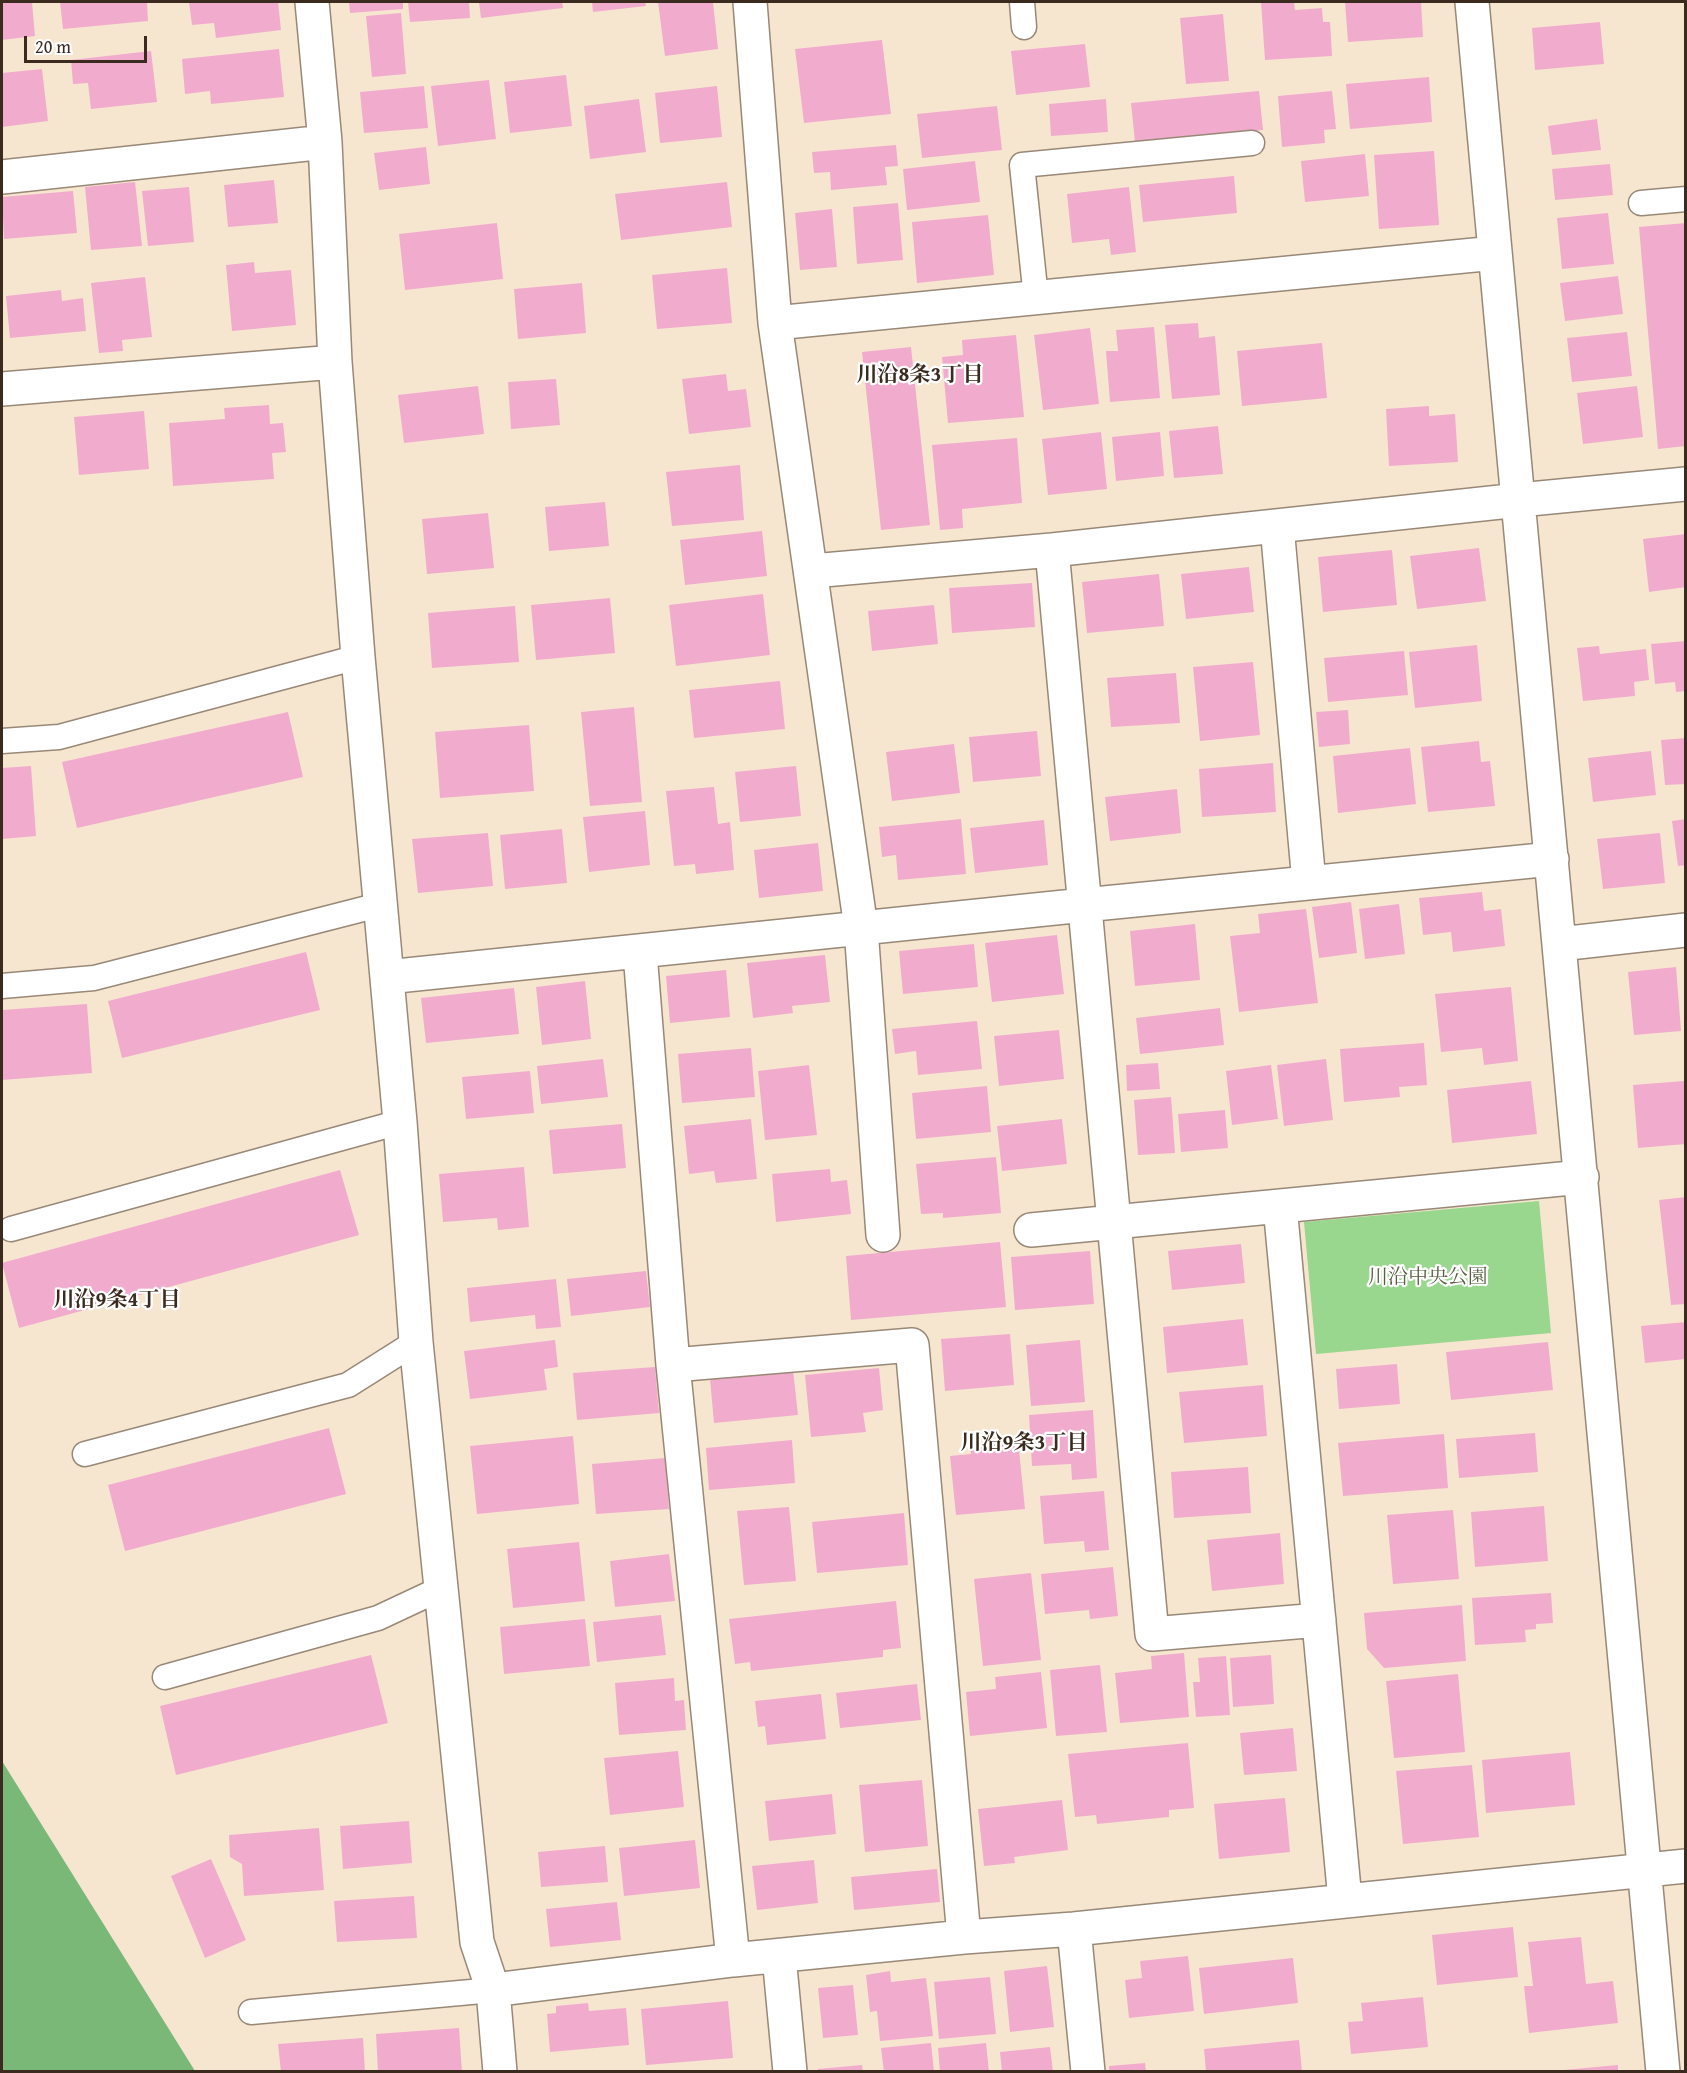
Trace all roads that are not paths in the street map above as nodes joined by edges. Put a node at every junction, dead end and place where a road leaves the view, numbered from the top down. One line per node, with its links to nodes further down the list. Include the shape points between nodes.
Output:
1 (312, 2): 6 (street)
2 (750, 2): 13 (street)
3 (1022, 2): 5 (lane)
4 (1472, 2): 11 (street)
5 (1024, 27)
6 (325, 142): 8 (street); 14 (street)
7 (1251, 143): 12 (lane, via 1022,165)
8 (2, 177)
9 (1686, 199): 10 (lane)
10 (1641, 203)
11 (1495, 253): 12 (street); 17 (street)
12 (1036, 298): 13 (street)
13 (775, 323): 20 (street)
14 (335, 362): 15 (street); 21 (street)
15 (2, 389)
16 (1686, 484): 17 (street)
17 (1519, 500): 18 (street); 23 (street)
18 (1277, 526): 19 (street); 24 (street)
19 (1052, 550): 20 (street); 26 (street)
20 (812, 571): 27 (street)
21 (358, 657): 22 (lane, via 59,737); 25 (street)
22 (2, 741)
23 (1552, 859): 24 (street); 29 (street)
24 (1310, 883): 26 (street)
25 (379, 905): 31 (street); 32 (lane, via 93,978)
26 (1084, 905): 27 (street); 36 (street)
27 (861, 928): 30 (street); 39 (street)
28 (1686, 930): 29 (street)
29 (1560, 944): 34 (street)
30 (640, 953): 31 (street); 41 (street)
31 (387, 977): 33 (street)
32 (2, 986)
33 (400, 1122): 37 (lane); 40 (street)
34 (1582, 1177): 35 (street); 47 (street)
35 (1280, 1206): 36 (street); 44 (street)
36 (1113, 1222): 38 (street); 44 (street, via 1152,1634)
37 (11, 1228)
38 (1031, 1230)
39 (883, 1235)
40 (416, 1342): 42 (lane, via 348,1385); 43 (street)
41 (673, 1365): 50 (street, via 912,1345); 52 (street)
42 (86, 1454)
43 (442, 1588): 45 (lane, via 378,1618); 53 (street, via 477,1942)
44 (1318, 1620): 48 (street)
45 (165, 1677)
46 (1686, 1866): 47 (street)
47 (1645, 1871): 48 (street); 58 (street)
48 (1345, 1900): 49 (street)
49 (1074, 1929): 50 (street); 57 (street)
50 (964, 1937): 51 (street)
51 (779, 1956): 52 (street); 56 (street)
52 (734, 1960): 53 (street)
53 (493, 1990): 54 (lane); 55 (street)
54 (251, 2012)
55 (500, 2072)
56 (790, 2072)
57 (1088, 2072)
58 (1663, 2072)

